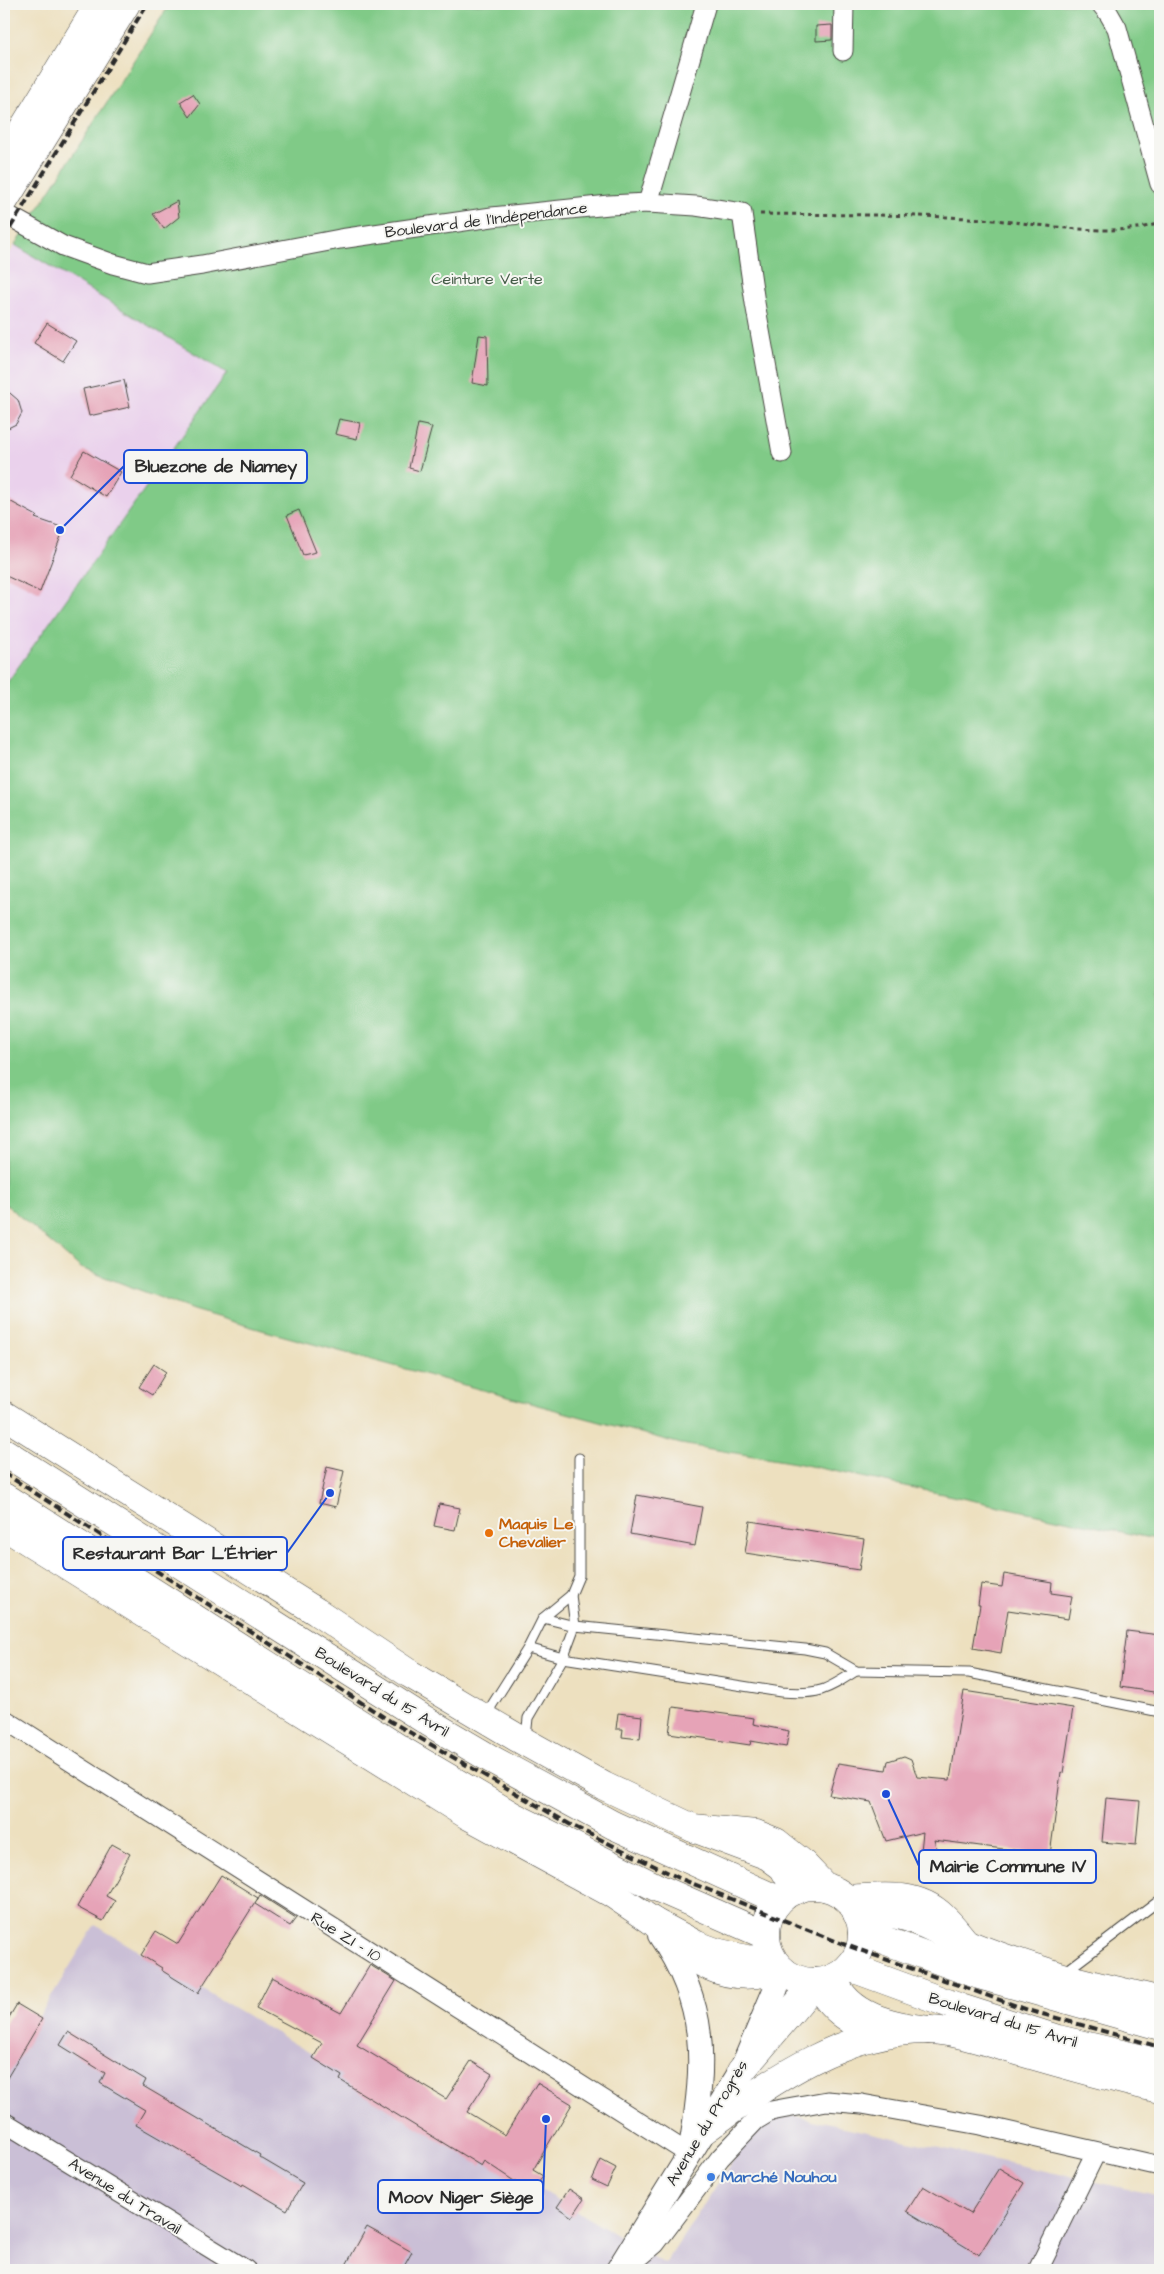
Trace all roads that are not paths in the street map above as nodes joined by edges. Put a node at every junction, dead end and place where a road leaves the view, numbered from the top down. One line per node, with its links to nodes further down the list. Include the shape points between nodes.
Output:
1 (126, 4): 9 (main road)
2 (706, 4): 10 (street)
3 (844, 4): 6 (street)
4 (1101, 4): 8 (street, via 1117,28)
5 (92, 6): 7 (main road)
6 (843, 51)
7 (4, 160)
8 (1160, 184)
9 (4, 201)
10 (648, 203): 11 (street, Boulevard de l'Indépendance, via 492,217 147,273 63,246); 12 (street, Boulevard de l'Indépendance, via 696,206 742,214 754,303)
11 (4, 213)
12 (782, 453)
13 (4, 1415): 25 (main road, Boulevard du 15 Avril)
14 (4, 1452): 29 (main road, Boulevard du 15 Avril, via 491,1759 613,1825)
15 (579, 1458): 18 (lane, via 579,1576)
16 (4, 1496): 33 (main road, via 403,1751 513,1816 641,1880)
17 (4, 1526): 32 (main road, via 469,1816 611,1893)
18 (571, 1595): 19 (lane); 20 (lane)
19 (543, 1618): 20 (lane); 21 (lane)
20 (575, 1626): 22 (lane); 23 (lane, via 805,1649 825,1653)
21 (528, 1648): 22 (lane); 25 (lane)
22 (563, 1658): 23 (lane, via 808,1694 828,1689); 27 (lane, via 528,1718)
23 (856, 1671): 24 (lane, via 968,1673)
24 (1160, 1712)
25 (484, 1718): 27 (main road, Boulevard du 15 Avril)
26 (4, 1719): 44 (street, Rue ZI - 10)
27 (526, 1743): 28 (main road, Boulevard du 15 Avril, via 604,1786)
28 (693, 1828): 29 (main road, Boulevard du 15 Avril, via 768,1856 783,1867); 31 (main road, via 756,1834 776,1842)
29 (787, 1895): 31 (main road, via 812,1886); 33 (main road, via 766,1923)
30 (1160, 1900): 34 (lane)
31 (848, 1908): 34 (main road, via 900,1897 919,1902 943,1916 966,1943); 35 (main road, via 860,1950); 37 (main road, via 979,1975)
32 (651, 1920): 33 (main road, via 692,1958 711,1968 750,1975); 44 (street, via 675,1957 696,2016 702,2069)
33 (773, 1955): 35 (main road, via 803,1981); 41 (street, Avenue du Progrès, via 776,1988)
34 (1061, 1976): 36 (main road)
35 (829, 1977): 38 (main road, via 847,2000 869,2015 885,2023); 39 (main road, via 823,1995 854,2022); 40 (main road, Boulevard du 15 Avril, via 961,2008 1058,2038); 41 (main road)
36 (1160, 2001)
37 (1160, 2026)
38 (929, 2030): 39 (main road, Boulevard du 15 Avril); 42 (main road, Boulevard du 15 Avril, via 964,2036)
39 (892, 2034): 44 (main road, via 859,2041 806,2062 778,2078)
40 (1160, 2063)
41 (741, 2071): 44 (street, Avenue du Progrès)
42 (1160, 2089)
43 (4, 2122): 47 (street, Avenue du Travail)
44 (695, 2144): 48 (street, Avenue du Progrès)
45 (1096, 2152): 46 (street); 49 (street, via 862,2104 827,2101 771,2111 756,2120 720,2158 655,2244); 50 (street)
46 (1160, 2166)
47 (246, 2270)
48 (618, 2270)
49 (624, 2270)
50 (1038, 2270)

